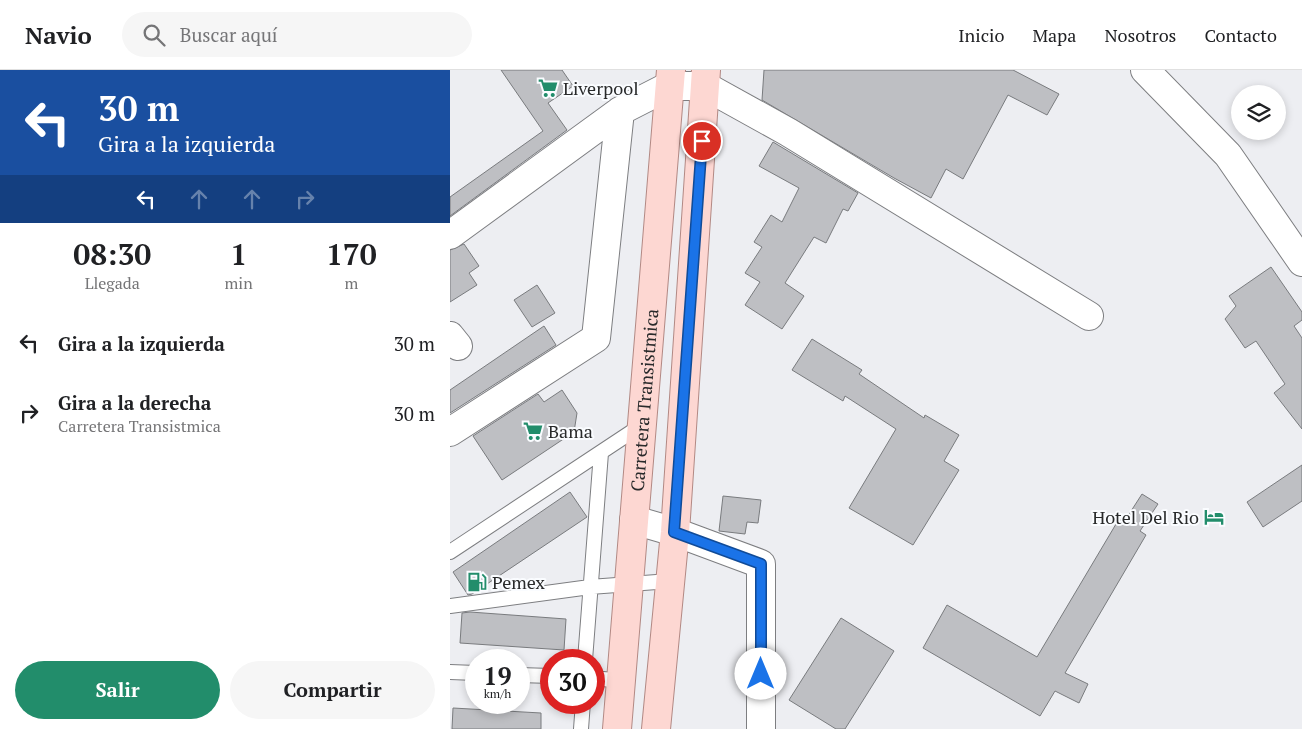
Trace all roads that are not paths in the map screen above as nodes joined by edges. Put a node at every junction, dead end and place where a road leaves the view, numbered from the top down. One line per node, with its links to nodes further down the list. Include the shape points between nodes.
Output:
1 (1145, 70): 6 (street, via 1228,155)
2 (670, 78): 3 (street); 4 (street); 7 (main road, Carretera Transistmica)
3 (706, 78): 8 (main road); 9 (street, via 788,132)
4 (620, 111): 5 (street); 11 (street, via 596,338)
5 (450, 235)
6 (1302, 262)
7 (652, 303): 8 (main road); 10 (main road, Carretera Transistmica)
8 (690, 306): 14 (main road)
9 (1089, 316)
10 (642, 425): 12 (lane); 13 (main road, Carretera Transistmica)
11 (450, 432)
12 (601, 453): 15 (lane); 18 (lane)
13 (634, 520): 14 (street); 17 (main road, Carretera Transistmica)
14 (674, 532): 16 (main road); 29 (street, via 761,564)
15 (450, 552)
16 (670, 581): 17 (lane); 28 (main road)
17 (628, 583): 18 (lane); 24 (main road, Carretera Transistmica)
18 (590, 587): 19 (lane); 20 (lane)
19 (450, 606)
20 (586, 649)
21 (450, 672): 22 (lane)
22 (465, 673)
23 (605, 679): 24 (lane)
24 (621, 681): 27 (main road, Carretera Transistmica)
25 (583, 714): 26 (lane)
26 (582, 729)
27 (617, 729)
28 (656, 729)
29 (761, 729)

